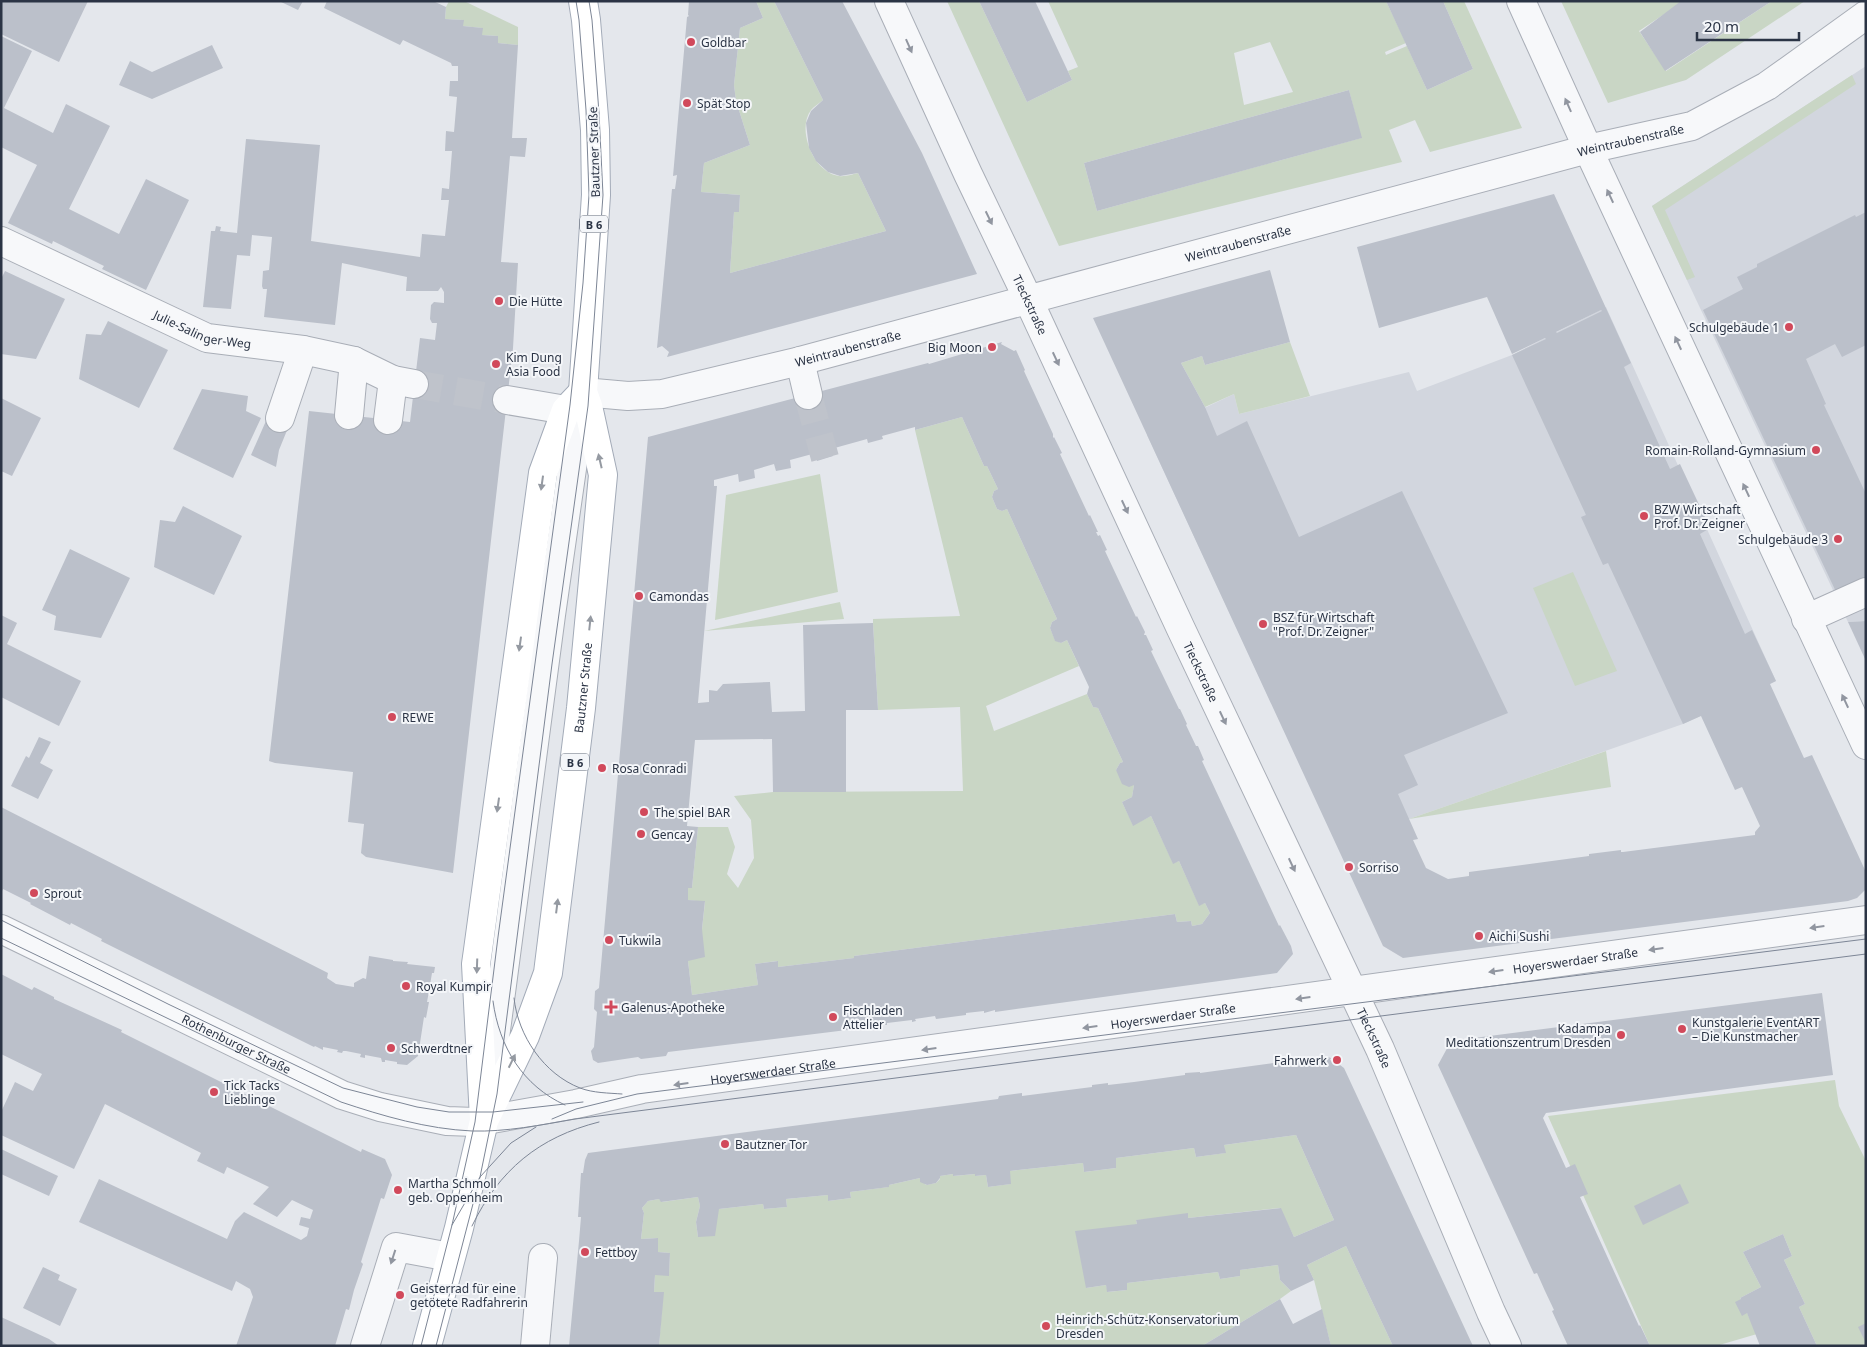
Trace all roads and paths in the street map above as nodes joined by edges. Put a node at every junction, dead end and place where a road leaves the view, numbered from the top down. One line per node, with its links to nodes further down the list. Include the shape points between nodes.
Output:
1 (583, 1): 13 (main road, Bautzner Straße / B 6, via 595,130 596,195)
2 (889, 1): 7 (street, Tieckstraße, one-way to 7)
3 (1522, 1): 5 (street, one-way to 3)
4 (1866, 15): 5 (street, Weintraubenstraße, via 1766,86 1692,126)
5 (1588, 149): 7 (street, Weintraubenstraße); 18 (street, one-way to 5)
6 (1, 241): 8 (street, Julie-Salinger-Weg, via 207,338)
7 (1028, 299): 10 (street, Weintraubenstraße); 22 (street, Tieckstraße, one-way to 22)
8 (303, 350): 9 (street, Julie-Salinger-Weg); 15 (street)
9 (354, 361): 14 (street); 16 (street, Julie-Salinger-Weg, via 403,382)
10 (800, 361): 11 (street); 13 (street, Weintraubenstraße, via 662,394)
11 (808, 395)
12 (507, 400): 13 (street)
13 (574, 401): 23 (main road, Bautzner Straße / B 6, via 544,472 476,964); 23 (main road, Bautzner Straße / B 6, one-way to 13, via 525,1036 548,973 582,708 603,475 588,406)
14 (349, 415)
15 (280, 418)
16 (388, 420)
17 (1866, 592): 18 (street)
18 (1806, 620): 19 (street, one-way to 18)
19 (1866, 745)
20 (1866, 920): 22 (street, Hoyerswerdaer Straße, one-way to 22)
21 (1, 929): 23 (street, Rothenburger Straße, via 342,1095 380,1107 447,1121)
22 (1351, 991): 23 (street, Hoyerswerdaer Straße, one-way to 23, via 642,1089); 29 (street, Tieckstraße, via 1380,1050)
23 (484, 1121): 24 (main road, Bautzner Straße / B 6)
24 (450, 1257): 26 (street, one-way to 26, via 396,1246); 27 (main road, Bautzner Straße / B 6)
25 (543, 1258): 28 (street)
26 (364, 1346)
27 (427, 1346)
28 (535, 1346)
29 (1507, 1346)

